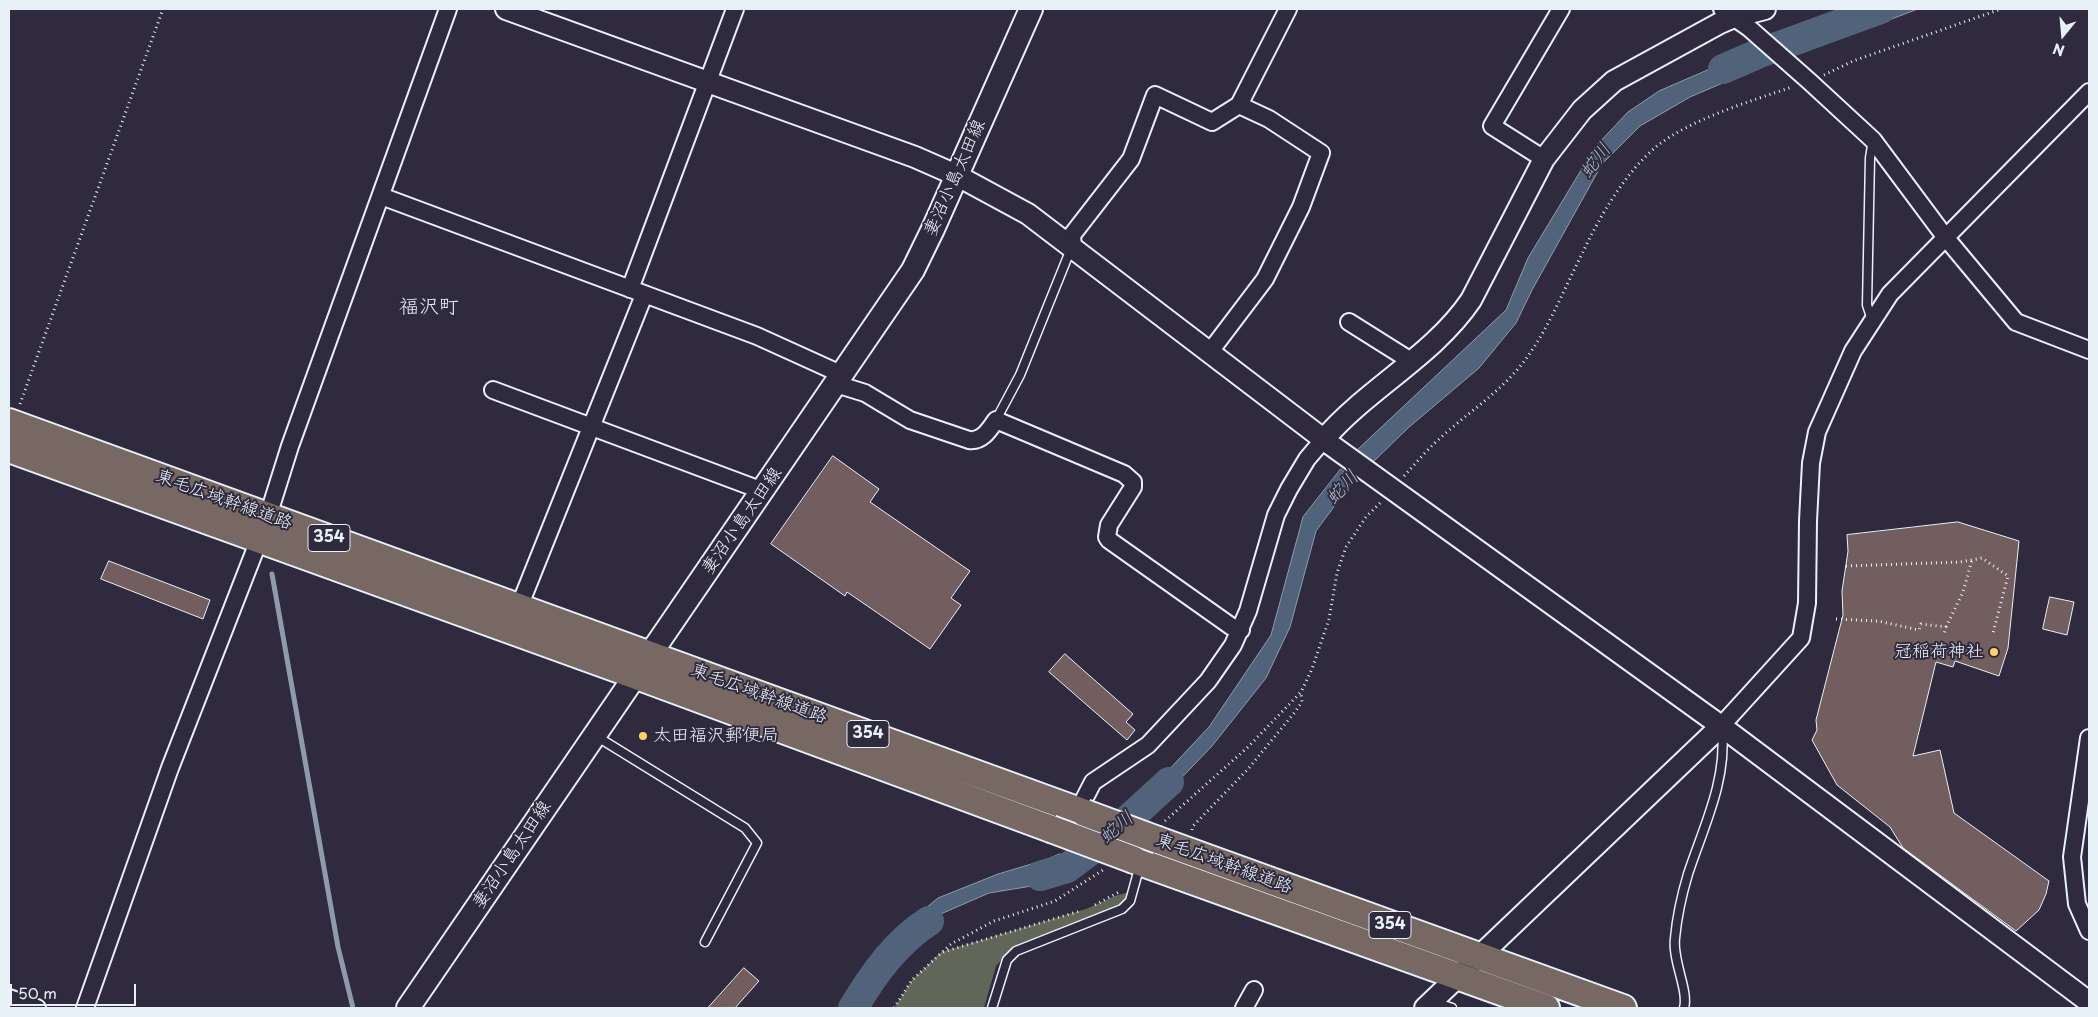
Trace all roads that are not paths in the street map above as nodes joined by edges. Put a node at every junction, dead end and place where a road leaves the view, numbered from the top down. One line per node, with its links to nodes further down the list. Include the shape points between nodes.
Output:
1 (448, 9): 15 (street)
2 (506, 9): 9 (street)
3 (735, 9): 9 (street)
4 (1031, 9): 14 (main road, 妻沼小島太田線)
5 (1288, 9): 11 (street)
6 (1561, 9): 13 (street, via 1492,126)
7 (1765, 9): 8 (street)
8 (1735, 18): 12 (street); 13 (street, via 1614,81 1582,110)
9 (708, 82): 14 (street); 18 (street)
10 (2089, 92): 16 (street)
11 (1239, 105): 17 (street, via 1212,122 1155,95 1131,159 1072,235); 22 (street, via 1269,119 1321,152 1301,207 1265,279)
12 (1873, 140): 16 (street); 19 (lane, via 1867,305)
13 (1544, 159): 23 (street, via 1471,300 1444,334)
14 (956, 175): 17 (street, via 1028,214); 24 (main road, 妻沼小島太田線, via 913,270)
15 (381, 196): 18 (street); 32 (street, via 290,446)
16 (1946, 238): 19 (street, via 1890,294); 21 (street, via 2016,322)
17 (1074, 248): 22 (street); 26 (lane, via 1020,375)
18 (637, 292): 24 (street, via 757,336); 28 (street)
19 (1872, 321): 38 (street, via 1853,351 1817,432 1811,463 1807,603 1801,638)
20 (1350, 322): 23 (street)
21 (2089, 350)
22 (1209, 353): 29 (street)
23 (1411, 361): 29 (street, via 1346,416)
24 (839, 380): 26 (street, via 910,420 969,440 981,438); 31 (main road, 妻沼小島太田線)
25 (493, 390): 28 (street)
26 (996, 420): 35 (street, via 1129,477 1133,482 1131,492 1109,525 1107,537 1232,627)
27 (12, 423): 32 (highway, 東毛広域幹線道路 / 354)
28 (592, 426): 31 (street); 34 (street)
29 (1328, 442): 35 (street, via 1307,459 1276,515); 38 (street)
30 (9, 449): 33 (highway, 東毛広域幹線道路 / 354)
31 (763, 490): 36 (main road, 妻沼小島太田線)
32 (268, 516): 34 (highway, 東毛広域幹線道路 / 354)
33 (259, 540): 37 (highway, 東毛広域幹線道路 / 354); 52 (street, via 170,768)
34 (519, 607): 36 (highway, 東毛広域幹線道路 / 354)
35 (1241, 630): 41 (street, via 1208,681 1148,745 1093,782)
36 (650, 654): 37 (main road, 妻沼小島太田線); 41 (highway, 東毛広域幹線道路 / 354)
37 (634, 675): 39 (main road, 妻沼小島太田線); 42 (highway, 東毛広域幹線道路 / 354, bridge, via 1051,829)
38 (1721, 726): 45 (street); 49 (street); 59 (lane, via 1724,749 1717,789 1687,877 1674,939 1686,1001)
39 (594, 735): 44 (lane, via 745,828 757,842); 53 (main road, 妻沼小島太田線)
40 (2089, 738): 43 (street, via 2072,857 2077,904)
41 (1082, 812): 45 (highway, 東毛広域幹線道路 / 354, bridge, via 1160,832)
42 (1137, 868): 46 (highway, 東毛広域幹線道路 / 354); 54 (lane, via 1130,901 1122,909 1016,951 1007,960)
43 (2089, 931)
44 (706, 942)
45 (1480, 957): 46 (street); 58 (highway, 東毛広域幹線道路 / 354)
46 (1458, 976): 50 (street); 57 (highway, 東毛広域幹線道路 / 354)
47 (1254, 990): 55 (street)
48 (9, 998): 51 (street)
49 (2089, 1002)
50 (1428, 1005): 56 (lane)
51 (37, 1008)
52 (85, 1008)
53 (408, 1008)
54 (992, 1008)
55 (1244, 1008)
56 (1452, 1008)
57 (1546, 1008)
58 (1623, 1008)
59 (1684, 1008)

